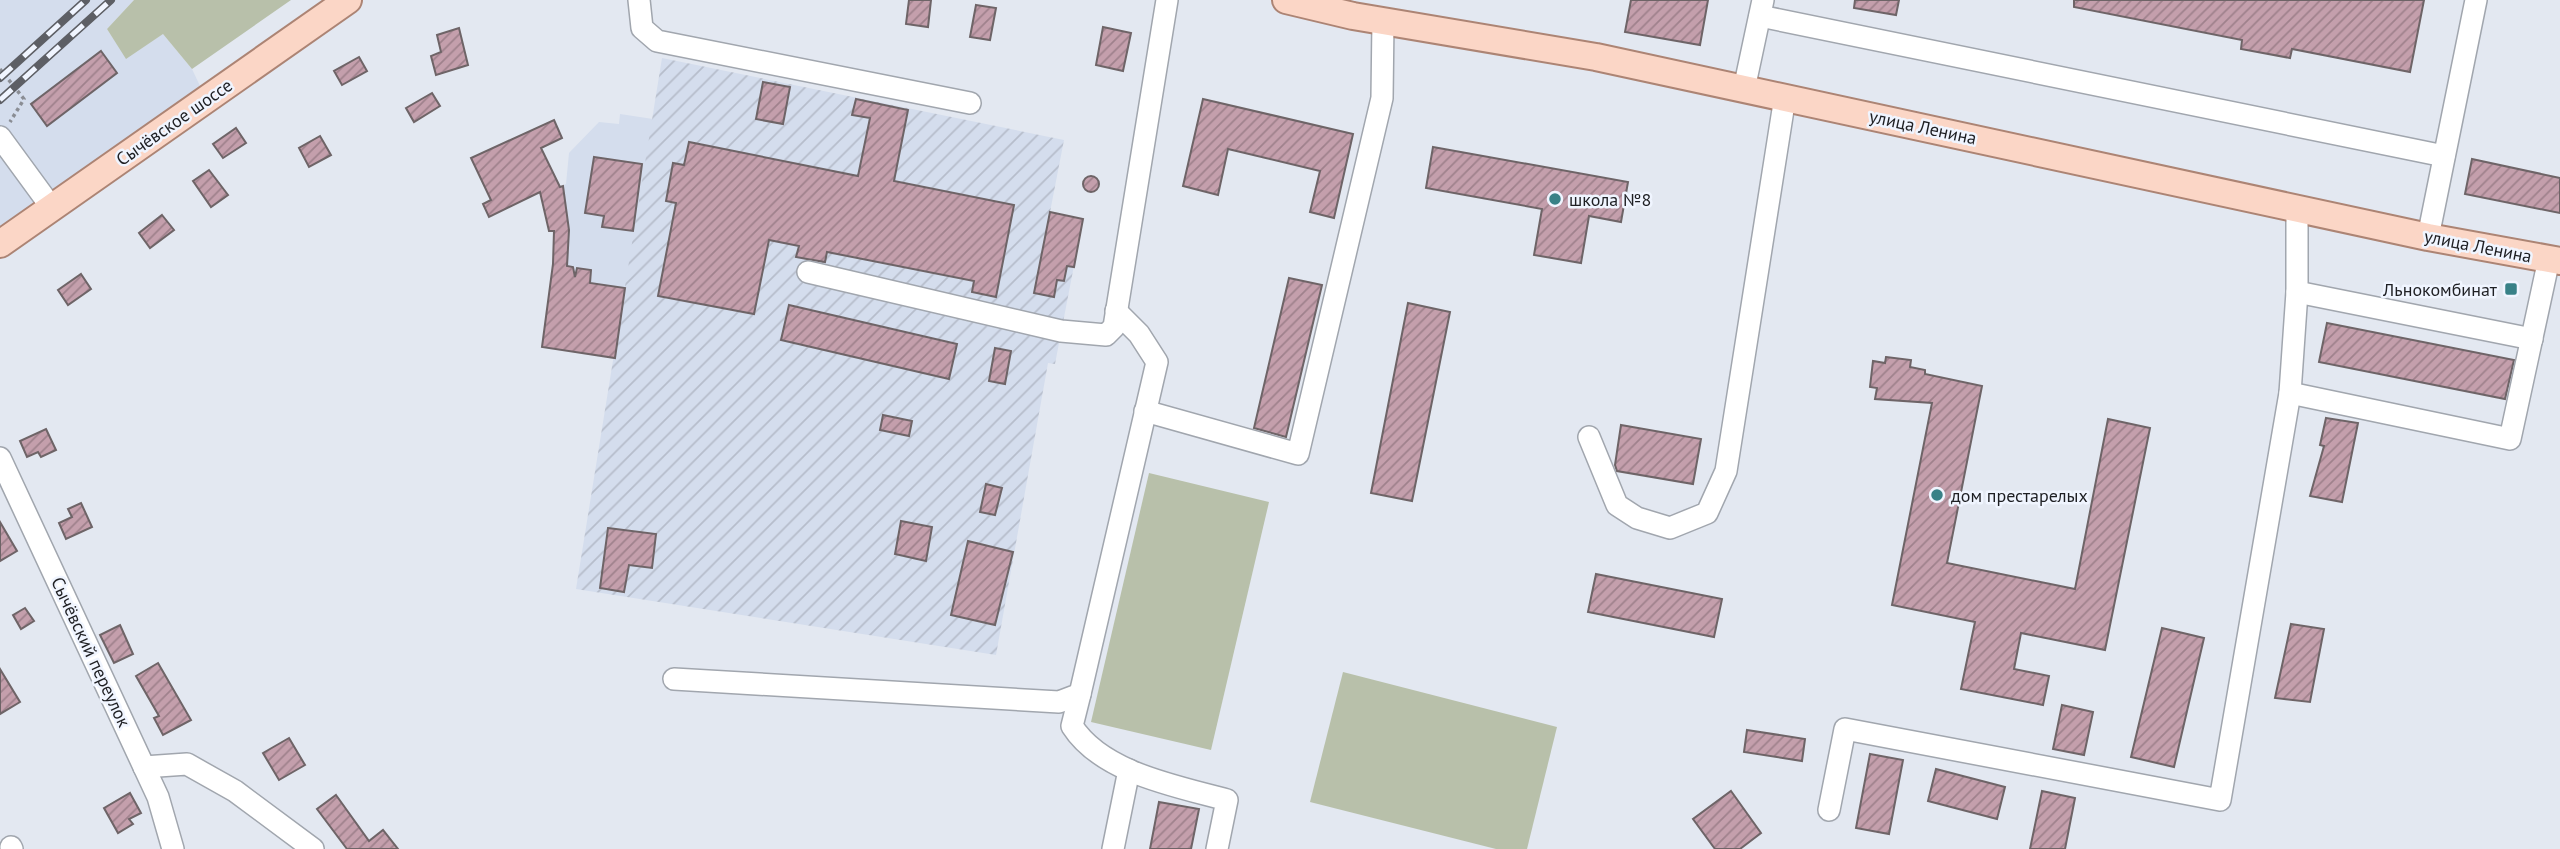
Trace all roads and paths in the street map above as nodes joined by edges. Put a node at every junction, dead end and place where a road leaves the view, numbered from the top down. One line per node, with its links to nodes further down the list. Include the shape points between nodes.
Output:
1 (348, 0): 14 (main road, Сычёвское шоссе)
2 (639, 0): 11 (street, via 642,28 657,41)
3 (1167, 0): 21 (street)
4 (1288, 0): 7 (main road, улица Ленина)
5 (2476, 0): 13 (street)
6 (1761, 8): 9 (street); 13 (street)
7 (1383, 21): 9 (main road, улица Ленина, via 1595,57); 24 (street, via 1382,98 1298,454)
8 (0, 69): 12 (path, via 24,99)
9 (1744, 89): 10 (main road, улица Ленина)
10 (1785, 97): 15 (main road, улица Ленина); 25 (street, via 1726,471 1707,513 1670,528 1617,505)
11 (970, 103)
12 (1, 137): 14 (street)
13 (2444, 156): 16 (street)
14 (52, 208): 17 (main road, Сычёвское шоссе)
15 (2297, 208): 16 (main road, улица Ленина); 20 (street)
16 (2428, 237): 18 (main road, улица Ленина)
17 (0, 244)
18 (2554, 260): 22 (street)
19 (808, 272): 21 (street, via 1061,331 1107,335 1114,327)
20 (2297, 292): 22 (street); 23 (street)
21 (1116, 311): 24 (street, via 1139,334 1157,362)
22 (2532, 339): 23 (street, via 2510,439)
23 (2290, 394): 31 (street, via 2220,800 1845,729)
24 (1145, 411): 28 (street)
25 (1589, 437)
26 (0, 458): 29 (street, Сычёвский переулок)
27 (674, 679): 28 (street, via 1059,702)
28 (1080, 694): 30 (street, via 1072,726 1076,734)
29 (144, 767): 32 (street, Сычёвский переулок); 33 (street, via 187,764 234,791)
30 (1129, 770): 34 (street); 35 (street, via 1227,800)
31 (1829, 810)
32 (173, 849)
33 (313, 849)
34 (1113, 849)
35 (1217, 849)

